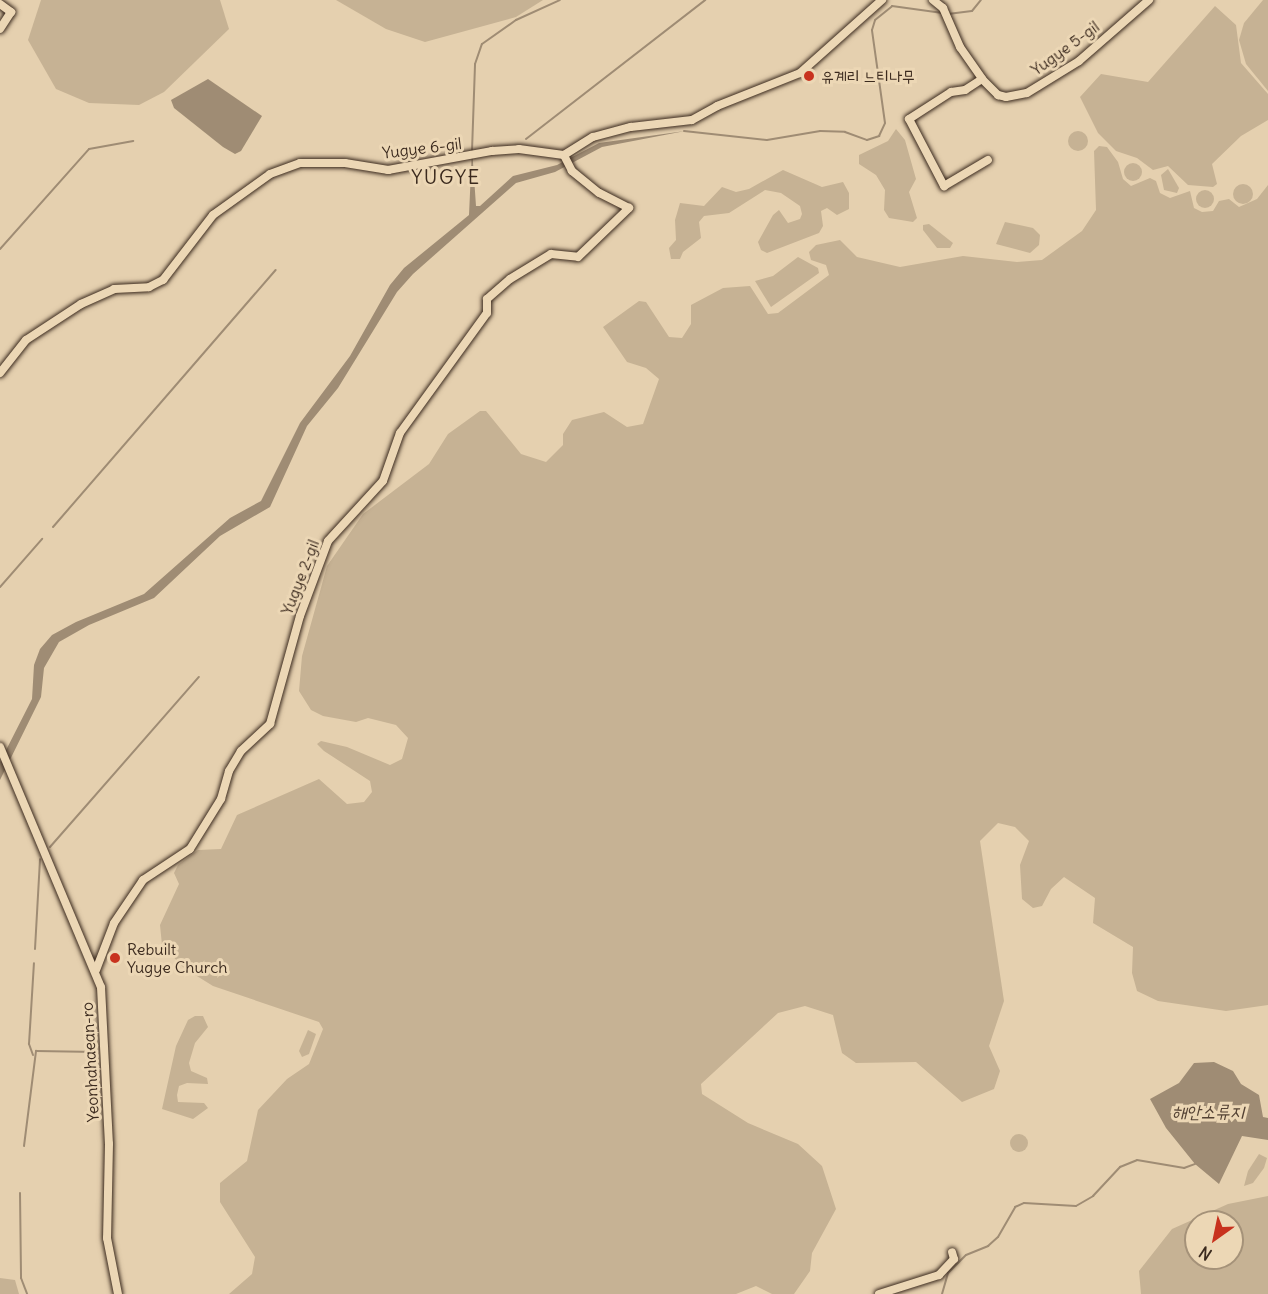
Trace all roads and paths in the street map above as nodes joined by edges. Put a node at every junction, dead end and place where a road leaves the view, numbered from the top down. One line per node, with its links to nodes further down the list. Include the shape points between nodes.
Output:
1 (882, 0): 7 (street, via 800,73 692,120 631,127 593,137)
2 (933, 0): 6 (street, Yugye 5-gil, via 943,8 960,47)
3 (1149, 0): 6 (street, Yugye 5-gil, via 1079,61 1027,93 998,95)
4 (0, 4): 5 (street, via 11,12)
5 (0, 29)
6 (982, 79): 8 (street, via 965,90 951,92 909,119 944,186)
7 (564, 155): 9 (street, Yugye 6-gil, via 519,149 388,170 345,163 300,164 270,174 213,215 163,280 149,287 114,289 81,304 26,340); 11 (street, Yugye 2-gil, via 572,171 599,193 629,208 578,257 551,254 510,279 487,299 487,313 400,433 383,481 328,541 300,616 270,724 241,752 229,771 221,799 190,849 143,880 114,923)
8 (988, 160)
9 (0, 373)
10 (1, 750): 11 (street, Yeonhahaean-ro)
11 (96, 969): 13 (street, Yeonhahaean-ro, via 105,1024 107,1238)
12 (952, 1252): 14 (street, via 954,1259 939,1275)
13 (118, 1294)
14 (879, 1294)

